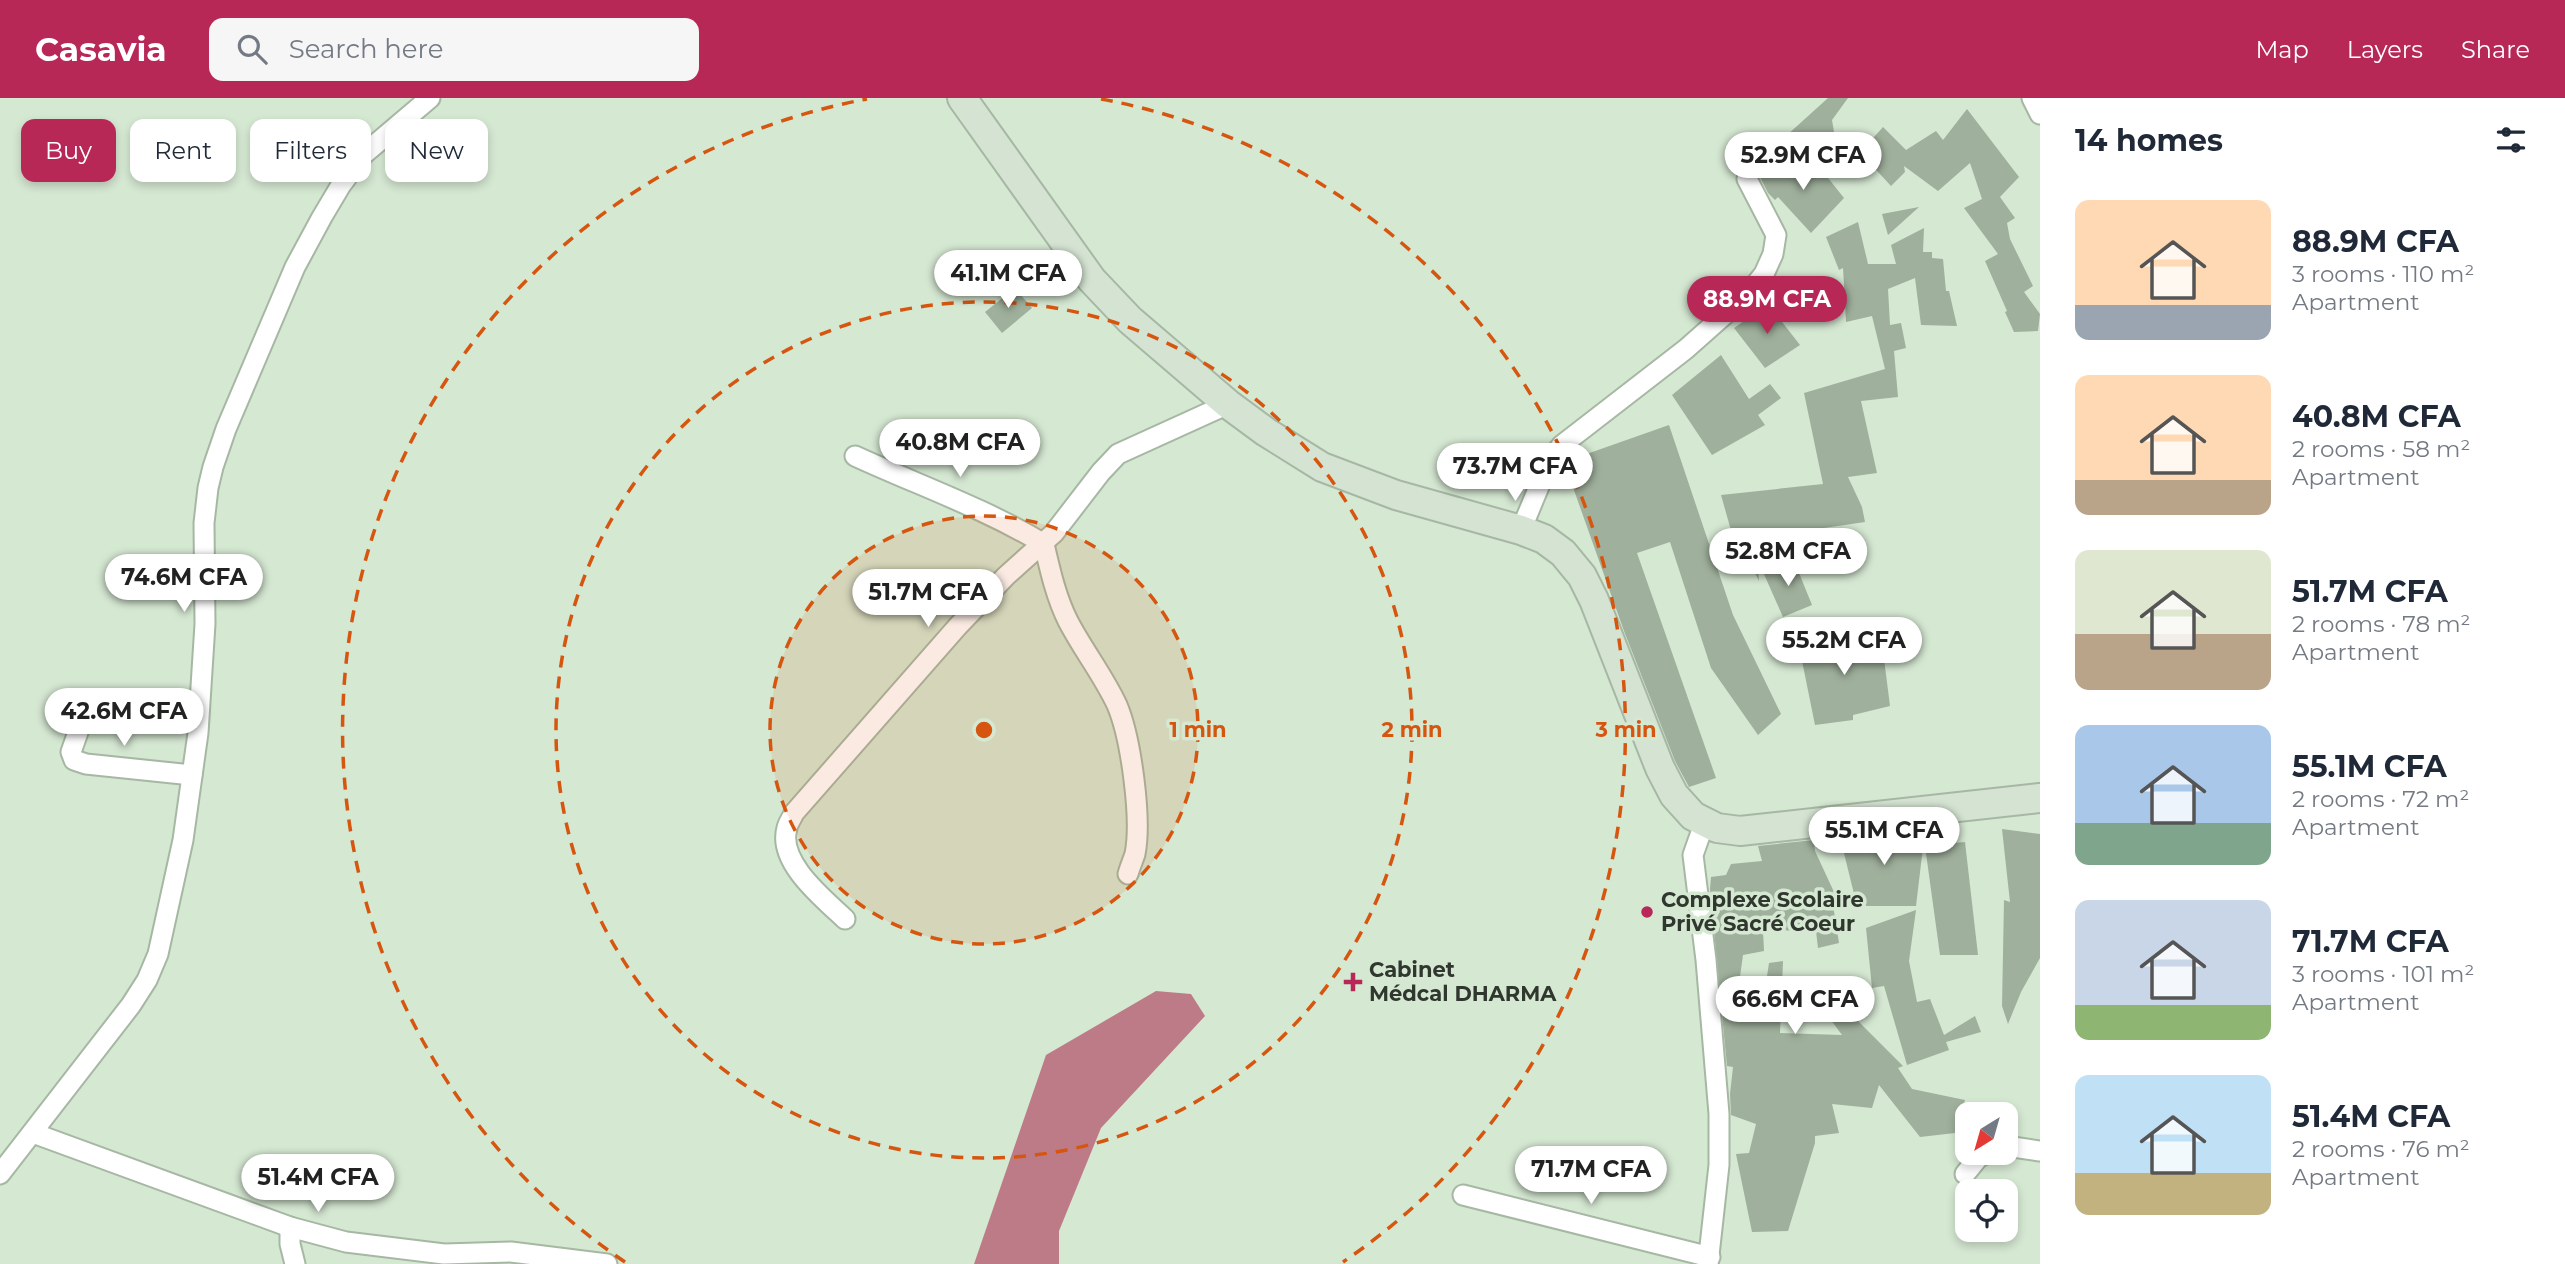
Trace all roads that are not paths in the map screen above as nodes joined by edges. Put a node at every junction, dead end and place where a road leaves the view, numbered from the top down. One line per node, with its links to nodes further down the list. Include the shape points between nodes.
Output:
1 (430, 98): 11 (street, via 364,154 328,206 295,267 218,454 204,523 205,624)
2 (962, 98): 6 (main road, via 1092,280 1130,320)
3 (2032, 98): 4 (street)
4 (2040, 114)
5 (1747, 179): 8 (street, via 1776,235 1764,274 1686,349 1562,445 1550,460)
6 (1228, 404): 8 (main road, via 1322,467 1396,495); 9 (street, via 1118,454)
7 (855, 456): 9 (street, via 964,502)
8 (1521, 530): 13 (main road, via 1563,553 1582,576 1660,768 1674,795 1693,816)
9 (1044, 544): 14 (street, via 1068,620 1118,707 1132,756 1135,853); 15 (street, via 958,626 794,813 786,830 793,863)
10 (89, 701): 11 (street, via 71,752 74,760)
11 (192, 775): 16 (street, via 170,906 148,980)
12 (2040, 798): 13 (main road, via 1740,831)
13 (1705, 821): 24 (street, via 1693,855 1719,1114)
14 (1128, 874)
15 (845, 919)
16 (33, 1133): 20 (street); 23 (street)
17 (2018, 1147): 18 (street)
18 (2040, 1150)
19 (1972, 1166): 21 (street)
20 (0, 1174)
21 (1965, 1174)
22 (1463, 1195): 24 (street)
23 (290, 1227): 25 (street); 26 (street, via 346,1242 444,1254 511,1252)
24 (1709, 1260)
25 (295, 1264)
26 (607, 1264)

